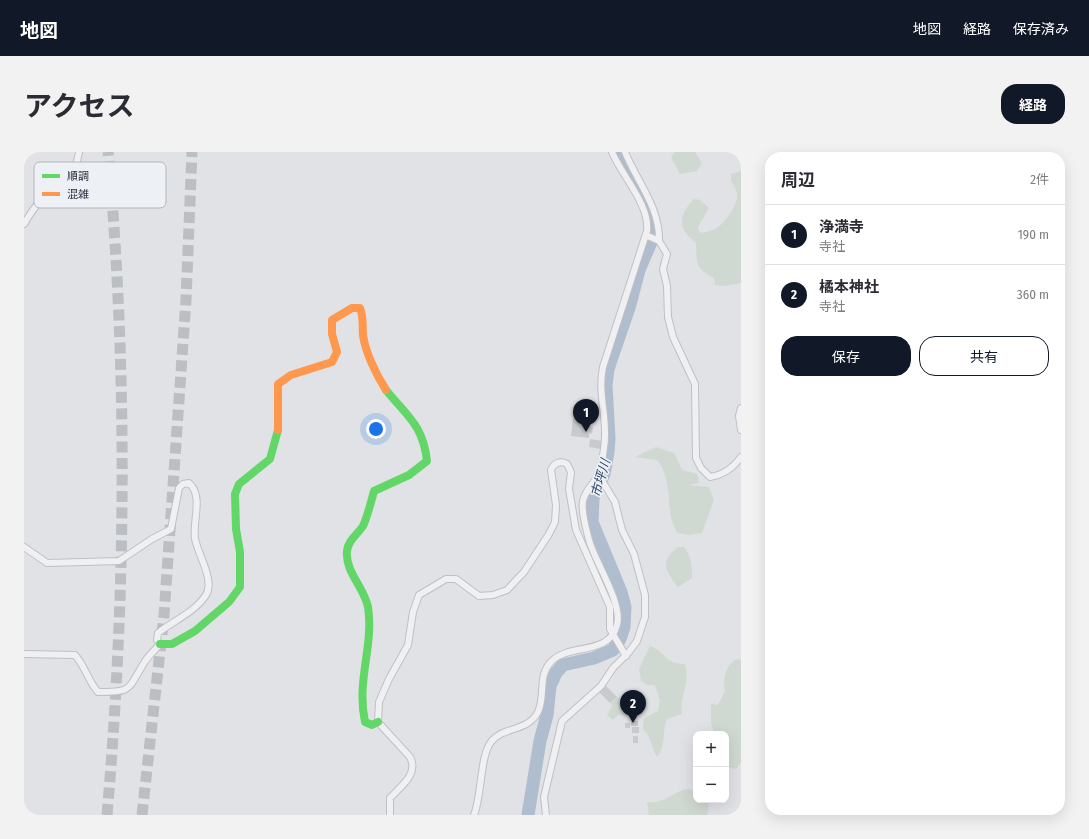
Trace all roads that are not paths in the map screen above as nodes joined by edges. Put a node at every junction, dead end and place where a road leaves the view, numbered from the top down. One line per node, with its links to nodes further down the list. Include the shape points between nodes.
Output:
1 (79, 152): 4 (street)
2 (612, 152): 6 (street)
3 (625, 152): 5 (street)
4 (77, 162)
5 (649, 199): 6 (street); 10 (street, via 658,223)
6 (641, 203): 9 (street, via 647,223)
7 (36, 208): 8 (street)
8 (24, 224)
9 (646, 235): 10 (street); 14 (street, via 602,374 605,441)
10 (659, 241): 13 (street, via 667,254 663,270 670,328 695,384 696,458 710,477 720,476 728,471)
11 (741, 408): 12 (street)
12 (741, 430)
13 (741, 457)
14 (598, 474): 16 (street, via 584,497 583,510 591,545 617,609 618,620); 19 (street, via 617,508 622,530 634,554 645,595 646,612 642,628 637,641)
15 (24, 547): 17 (street, via 47,563 119,562 171,529 179,488 189,483 196,494 195,539 207,574 208,588 196,607 158,633 157,640)
16 (613, 634): 19 (street); 20 (street, via 609,626 610,607 575,523 569,489 571,469 567,464 558,462 551,470 556,505 555,522 524,572 507,590 479,596 456,579 446,579 419,595 413,612 408,645 379,702); 22 (street, via 596,646 565,653 549,664 544,671 540,704 534,717 523,726 499,734 488,747 480,797)
17 (160, 644): 18 (street, via 144,663 132,685 120,692 98,692 91,684 82,662 75,655); 20 (street, via 172,644 195,631 229,602 240,587 235,494 239,484 270,459 279,428 278,384 292,376 332,362 337,352 332,334 332,320 352,308 360,308 364,318 363,336 376,375 386,391 415,423 425,445 427,461 410,476 374,490 362,527 347,548 349,566 367,606 369,634 361,691 361,712 365,722 372,726)
18 (24, 654)
19 (626, 656): 23 (street, via 601,686 562,721 544,797)
20 (378, 722): 21 (street, via 413,763 412,773 390,798)
21 (390, 815)
22 (474, 815)
23 (546, 815)

